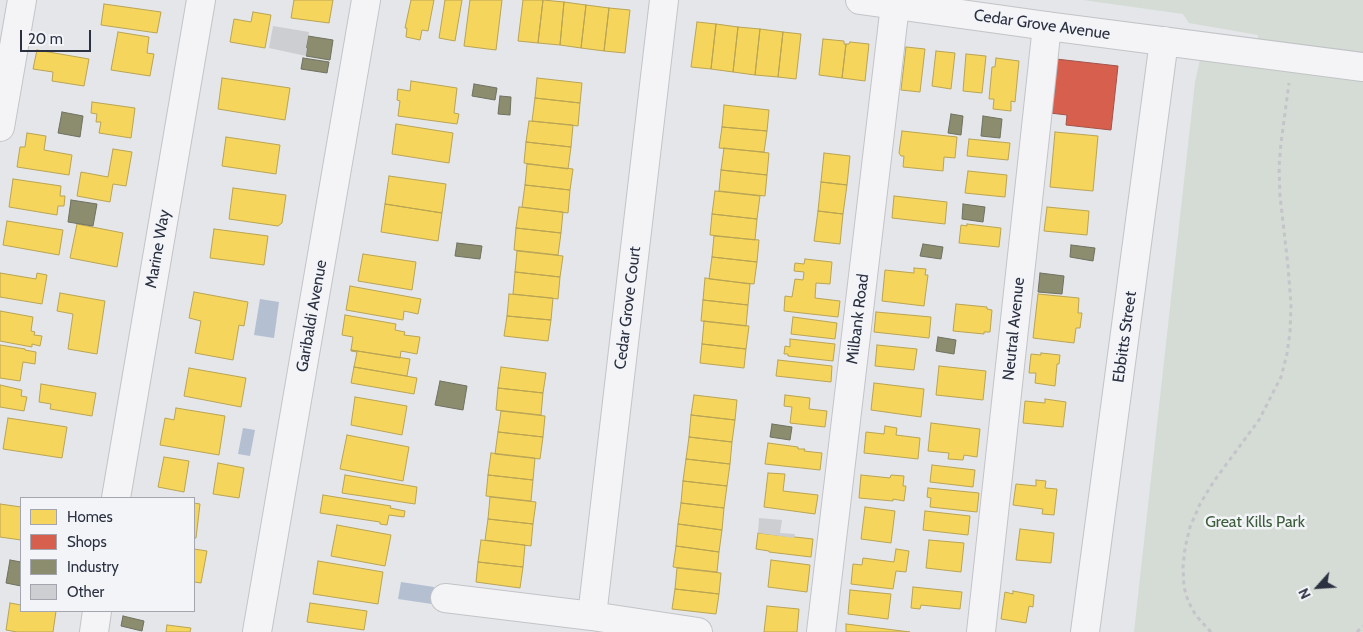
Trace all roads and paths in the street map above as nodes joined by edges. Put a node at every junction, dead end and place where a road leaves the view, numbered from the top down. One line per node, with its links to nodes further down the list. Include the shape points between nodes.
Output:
1 (22, 0): 11 (street)
2 (200, 0): 12 (street, Marine Way)
3 (366, 0): 18 (street, Garibaldi Avenue)
4 (664, 0): 15 (street, Cedar Grove Court)
5 (860, 0): 6 (street, Cedar Grove Avenue)
6 (895, 5): 7 (street, Cedar Grove Avenue); 20 (street, Milbank Road)
7 (1047, 26): 8 (street, Cedar Grove Avenue); 21 (street, Neutral Avenue)
8 (1164, 41): 9 (street, Cedar Grove Avenue); 22 (street, Ebbitts Street)
9 (1292, 58): 10 (street); 23 (path, via 1280,167 1291,305 1287,354 1281,377 1259,420 1200,504 1184,548 1184,588 1188,601)
10 (1363, 67)
11 (0, 127)
12 (116, 497)
13 (446, 598): 15 (street)
14 (97, 612): 17 (street)
15 (592, 616): 19 (street)
16 (1363, 626): 24 (path)
17 (94, 632)
18 (257, 632)
19 (698, 632)
20 (822, 632)
21 (981, 632)
22 (1085, 632)
23 (1212, 632)
24 (1357, 632)

